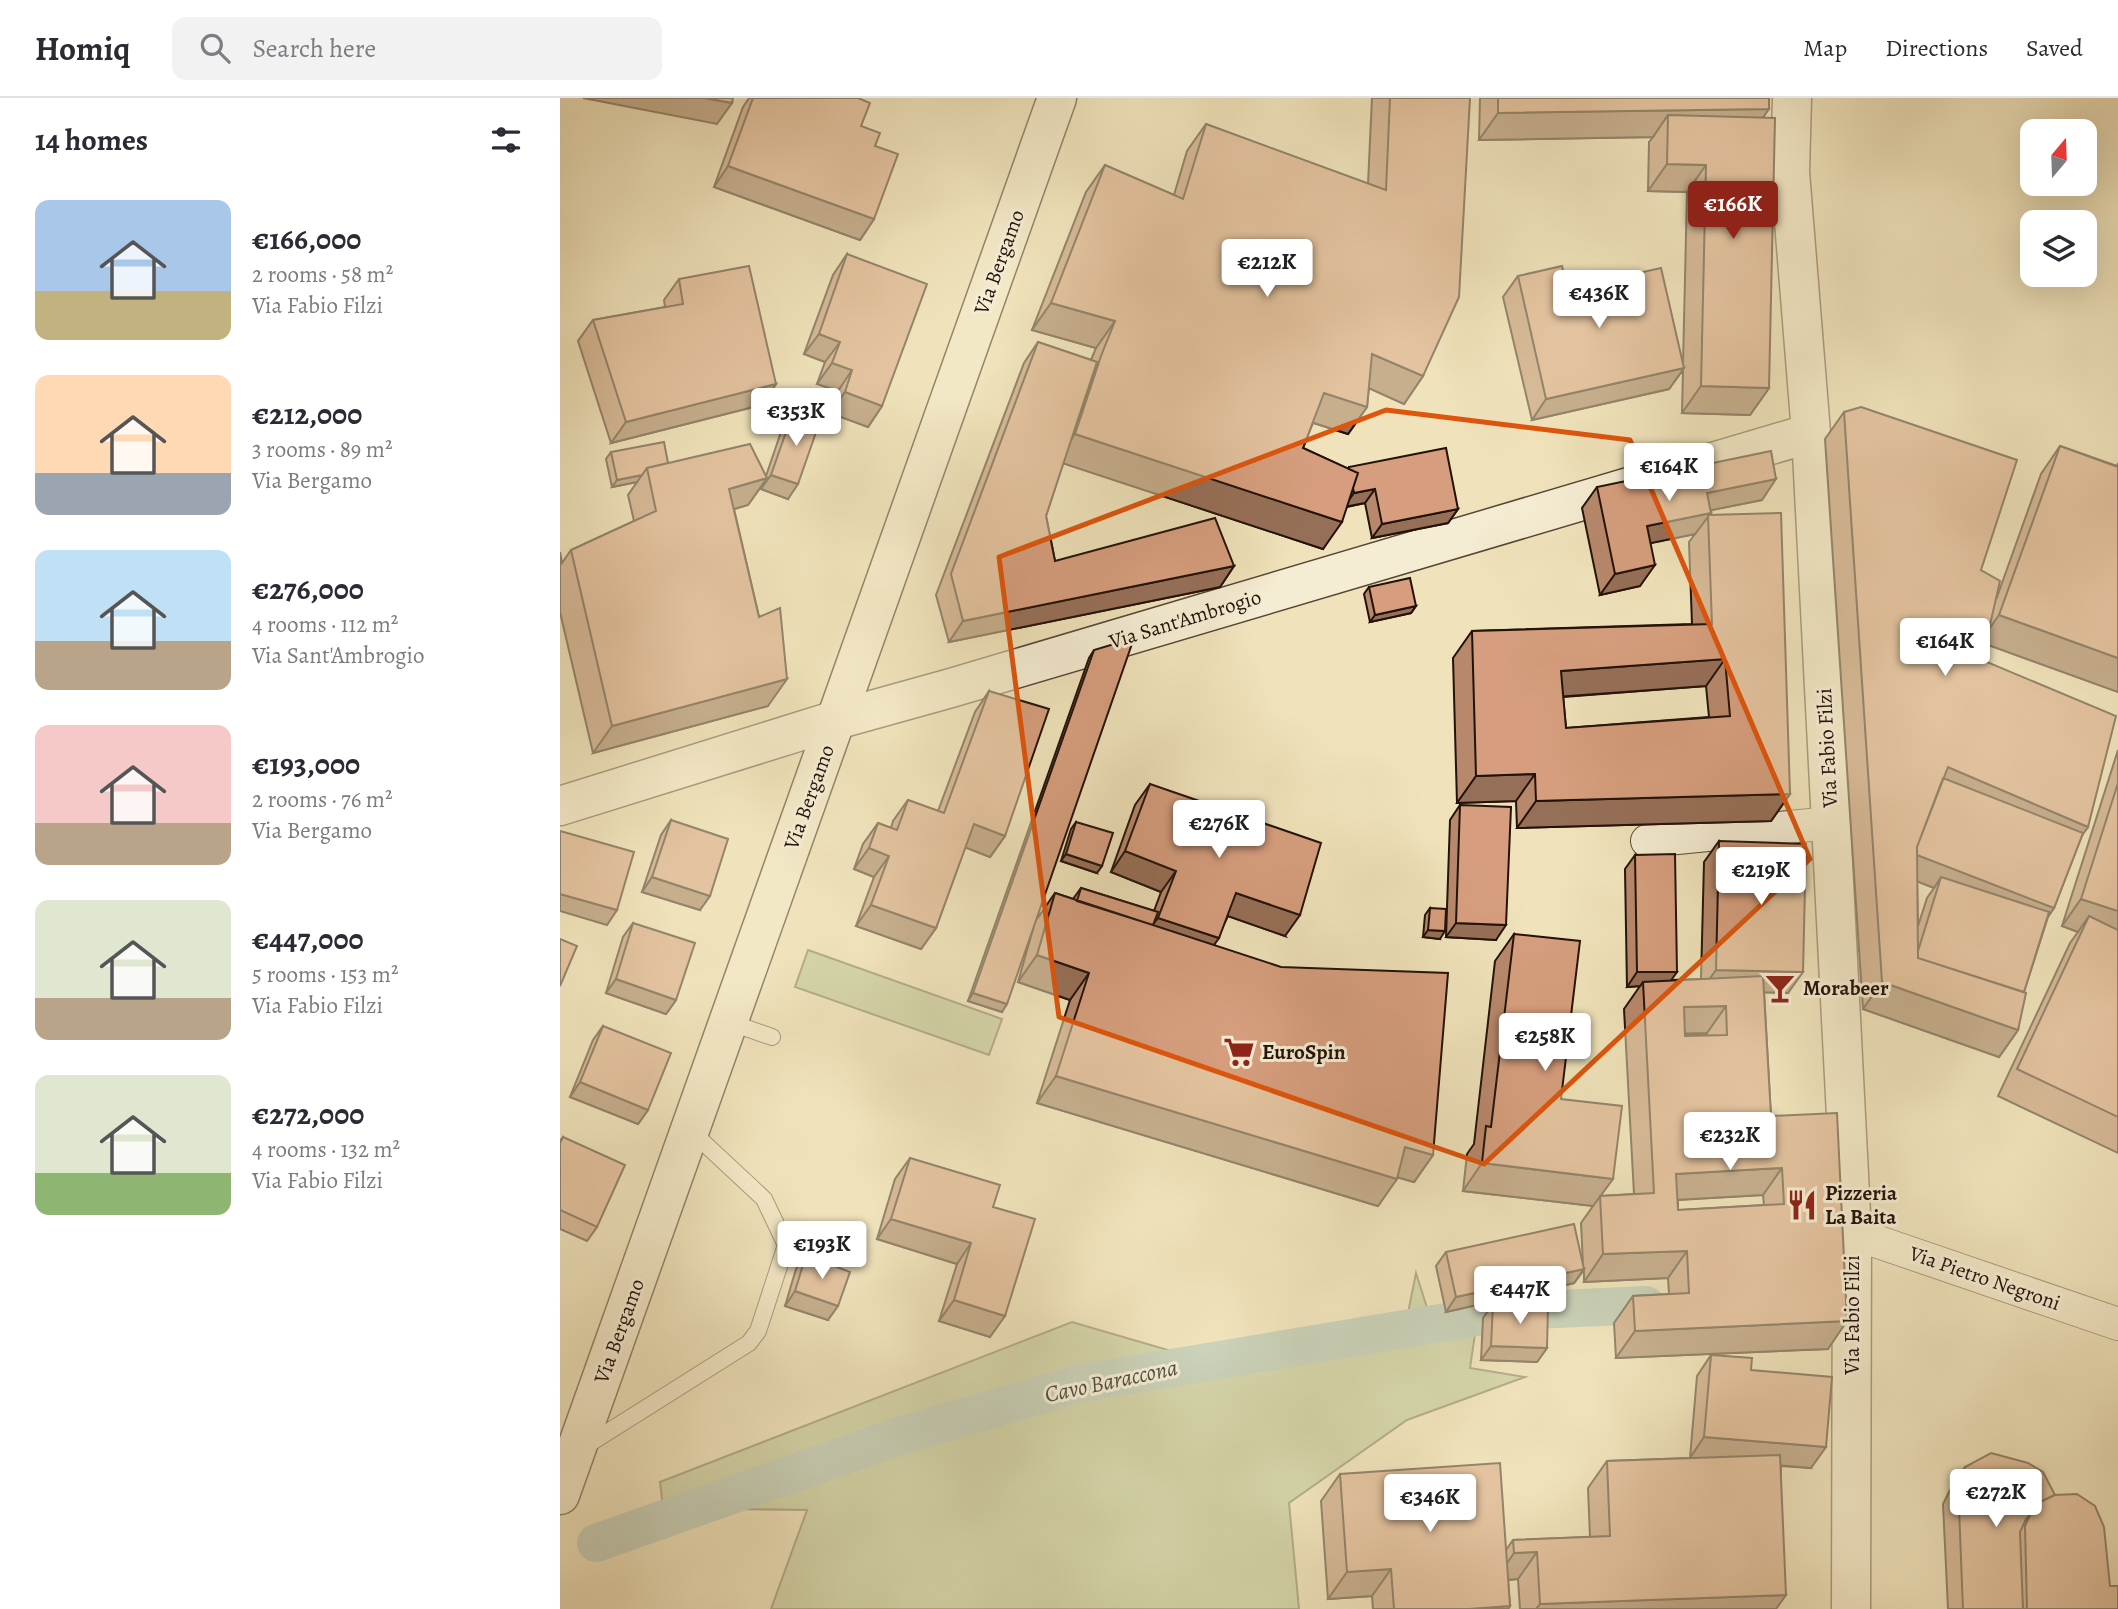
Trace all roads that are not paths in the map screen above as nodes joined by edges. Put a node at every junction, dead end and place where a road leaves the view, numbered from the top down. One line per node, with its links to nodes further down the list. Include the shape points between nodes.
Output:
1 (1057, 98): 4 (street, Via Bergamo)
2 (1792, 98): 3 (street, Via Fabio Filzi, via 1790,172)
3 (1811, 433): 4 (street, Via Sant'Ambrogio); 6 (street, Via Fabio Filzi)
4 (836, 720): 5 (street, Via Sant'Ambrogio); 8 (street, Via Bergamo)
5 (560, 806)
6 (1831, 822): 7 (street); 11 (street, Via Fabio Filzi)
7 (1647, 841)
8 (729, 1022): 9 (lane); 10 (street, Via Bergamo)
9 (772, 1037)
10 (690, 1130): 13 (street, Via Bergamo); 13 (lane, via 764,1199 786,1245 758,1331 749,1343)
11 (1852, 1233): 12 (street, Via Pietro Negroni); 15 (street, Via Fabio Filzi)
12 (2118, 1324)
13 (575, 1452): 14 (street, Via Bergamo)
14 (560, 1494)
15 (1851, 1609)

